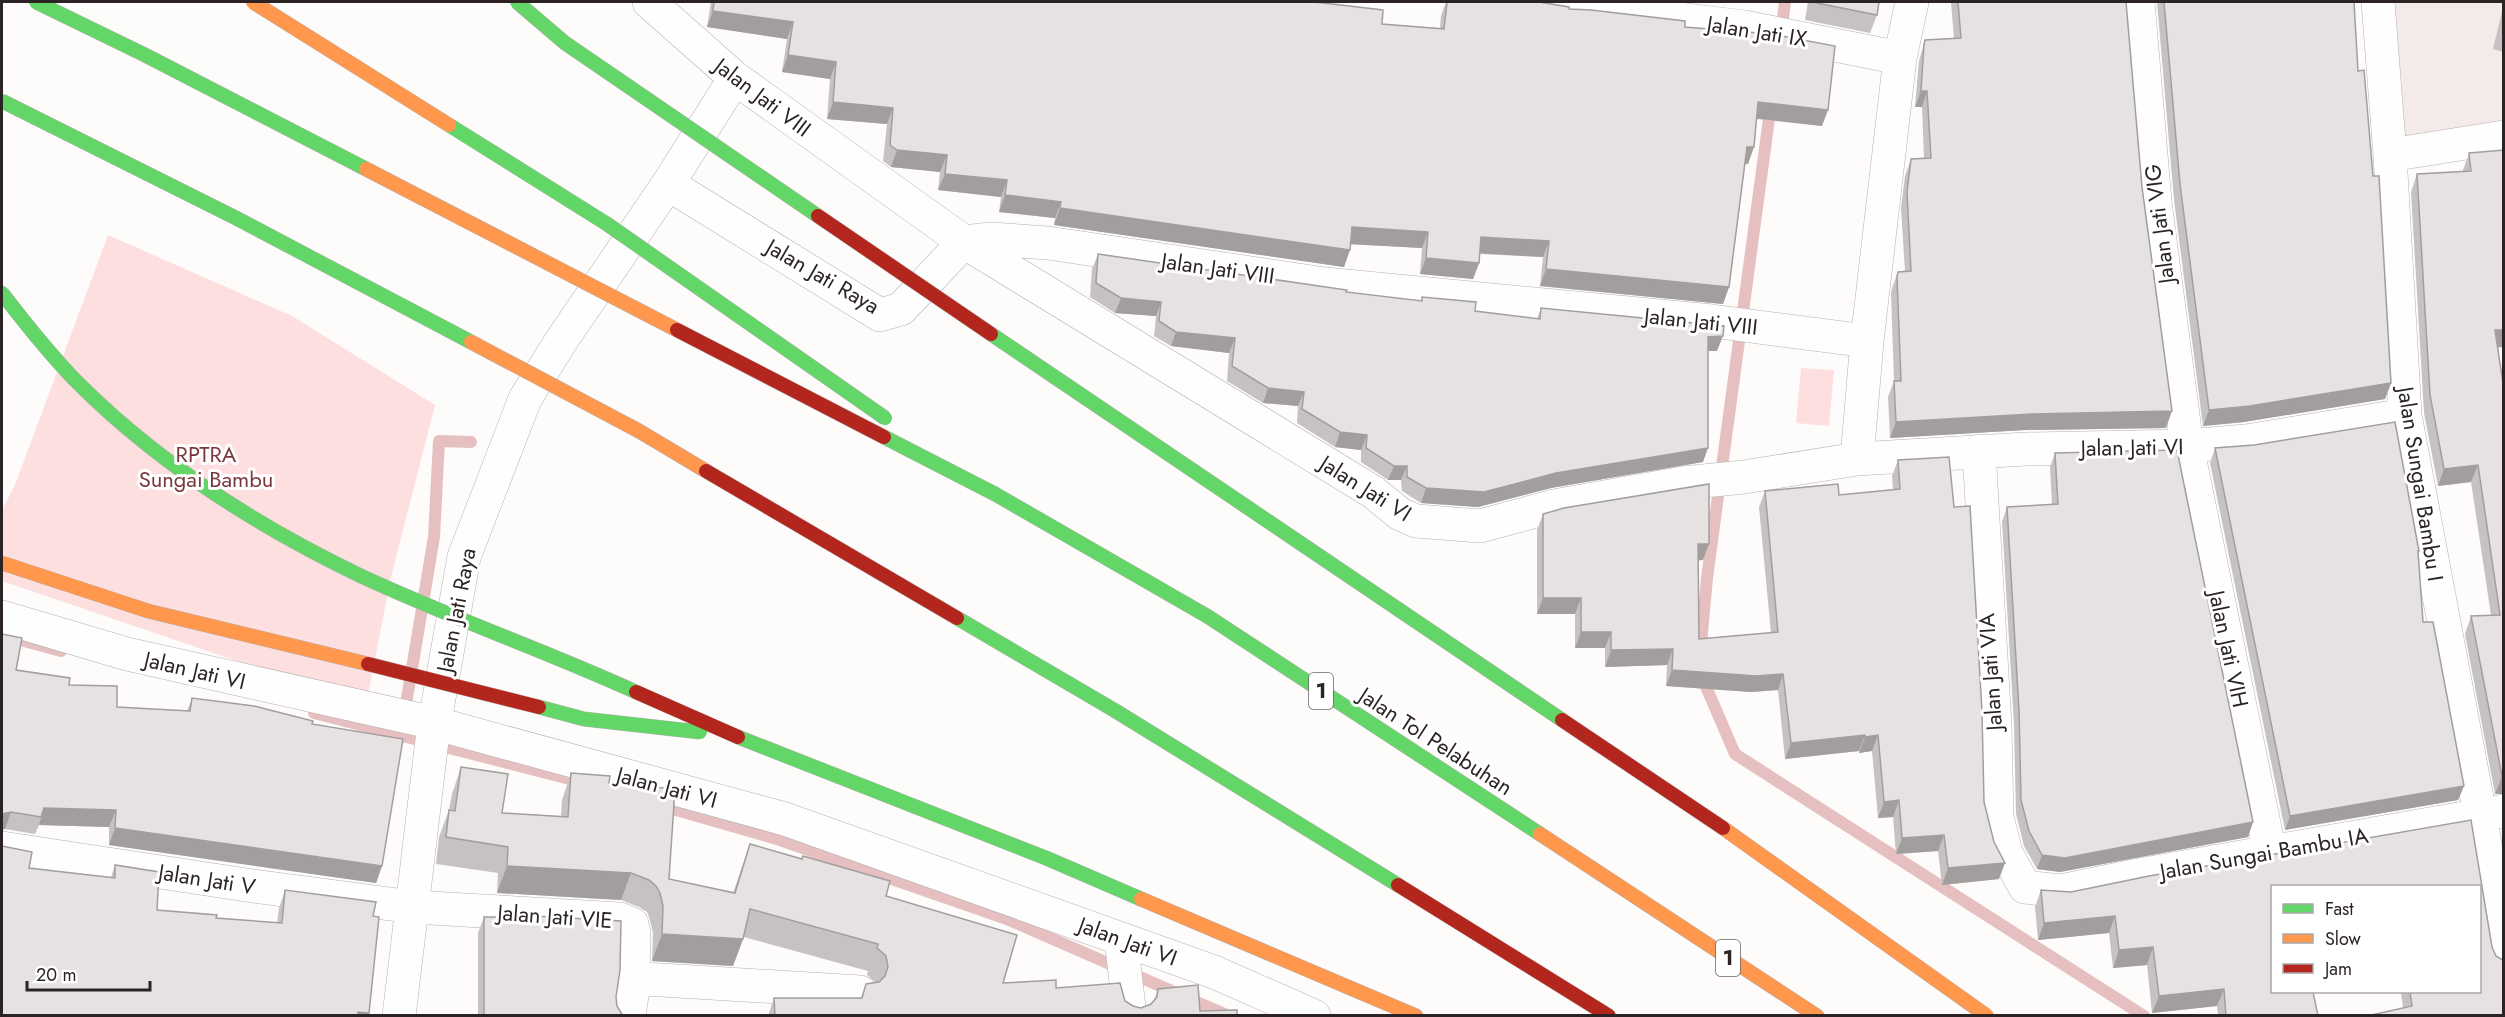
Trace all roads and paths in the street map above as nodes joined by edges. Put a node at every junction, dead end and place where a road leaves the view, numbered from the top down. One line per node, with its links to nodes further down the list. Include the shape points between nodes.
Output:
1 (36, 2): 22 (highway, bridge)
2 (253, 2): 22 (highway, bridge, via 607,224)
3 (518, 2): 42 (highway, bridge, via 565,43 1718,825)
4 (649, 2): 10 (street, Jalan Jati VIII)
5 (1540, 2): 9 (street, Jalan Jati IX, via 1744,27)
6 (1912, 2): 9 (street)
7 (2138, 2): 19 (street, Jalan Jati VIG, via 2155,202)
8 (2378, 2): 13 (street, Jalan Sungai Bambu I)
9 (1900, 57): 17 (street)
10 (735, 78): 14 (street, Jalan Jati Raya); 15 (street, Jalan Jati VIII)
11 (2, 101): 40 (highway, bridge, via 236,218 639,431 1114,710)
12 (2504, 137): 13 (street)
13 (2390, 155): 18 (street, Jalan Sungai Bambu I)
14 (668, 184): 15 (street, Jalan Jati Raya, via 880,315 901,309); 25 (street, Jalan Jati Raya, via 525,399 464,557)
15 (964, 242): 17 (street, Jalan Jati VIII, via 991,239 1048,243 1325,284 1712,321); 21 (street, Jalan Jati VI, via 1416,521 1480,526 1554,506 1683,483)
16 (2, 293): 26 (highway, bridge, via 26,328 90,396 173,465 253,518 361,575)
17 (1867, 341): 21 (street)
18 (2405, 415): 19 (street, Jalan Jati VI, via 2246,441); 27 (street, Jalan Sungai Bambu I)
19 (2187, 446): 20 (street, Jalan Jati VI); 29 (street, Jalan Jati VIH)
20 (1979, 451): 21 (street, Jalan Jati VI); 30 (street, Jalan Jati VIA, via 1997,817 2006,853)
21 (1857, 459)
22 (995, 494): 41 (highway, Jalan Tol Pelabuhan / 1, via 1207,616)
23 (2, 563): 26 (highway, bridge, via 148,611 584,719)
24 (2, 617): 25 (street, Jalan Jati VI, via 127,654)
25 (418, 722): 31 (street, Jalan Jati Raya, via 428,769); 32 (street, Jalan Jati VI, via 785,819)
26 (738, 737): 39 (highway, via 1046,858)
27 (2492, 812): 29 (street, Jalan Sungai Bambu IA); 33 (street, Jalan Sungai Bambu I)
28 (2, 848): 31 (street, Jalan Jati V)
29 (2270, 853): 30 (street, Jalan Sungai Bambu IA, via 2061,891)
30 (2025, 887)
31 (400, 905): 35 (street, Jalan Jati VIE, via 620,919 632,924); 36 (street, Jalan Jati Raya)
32 (1123, 957): 37 (street); 38 (street, Jalan Jati VI, via 1214,972)
33 (2504, 962)
34 (860, 992): 35 (street, Jalan Jati VIE, via 645,979)
35 (631, 1002)
36 (399, 1016)
37 (1130, 1016)
38 (1314, 1016)
39 (1416, 1016)
40 (1609, 1016)
41 (1817, 1016)
42 (1987, 1016)

